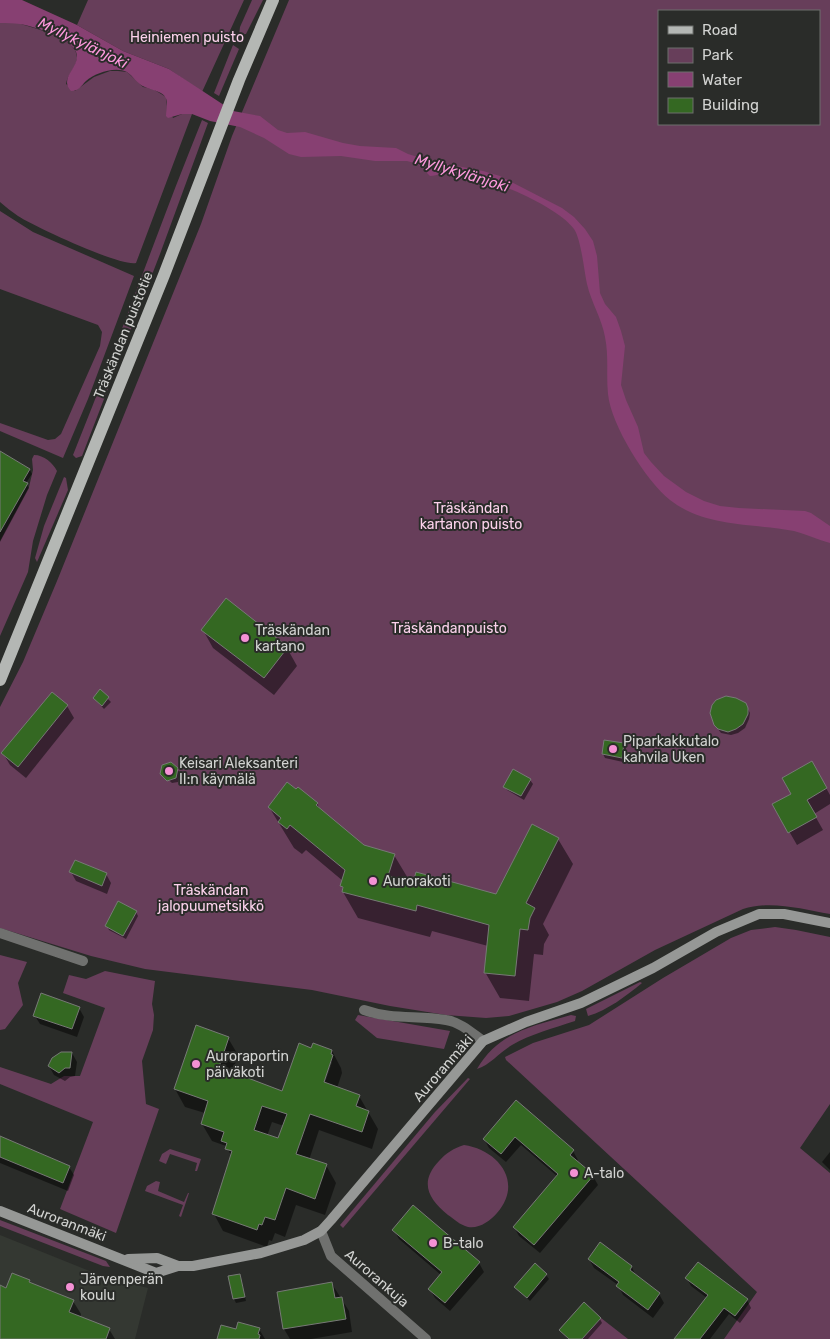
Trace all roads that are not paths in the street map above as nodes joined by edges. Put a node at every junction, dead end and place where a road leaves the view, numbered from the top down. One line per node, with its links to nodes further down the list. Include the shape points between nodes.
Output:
1 (273, 0): 2 (main road, Träskändan puistotie)
2 (0, 680)
3 (830, 923): 7 (main road, Auroranmäki, via 784,914 759,914 716,932 653,968 581,1003)
4 (0, 933): 5 (street)
5 (83, 960)
6 (364, 1010): 7 (street, via 379,1015 447,1020)
7 (483, 1041): 9 (main road, Auroranmäki)
8 (0, 1211): 10 (main road, Auroranmäki)
9 (320, 1231): 11 (main road, Auroranmäki, via 304,1240 261,1253); 12 (street, Aurorankuja, via 331,1256)
10 (123, 1259): 11 (main road, Auroranmäki, via 157,1258); 11 (main road, Auroranmäki, via 156,1273)
11 (178, 1266)
12 (426, 1339)

